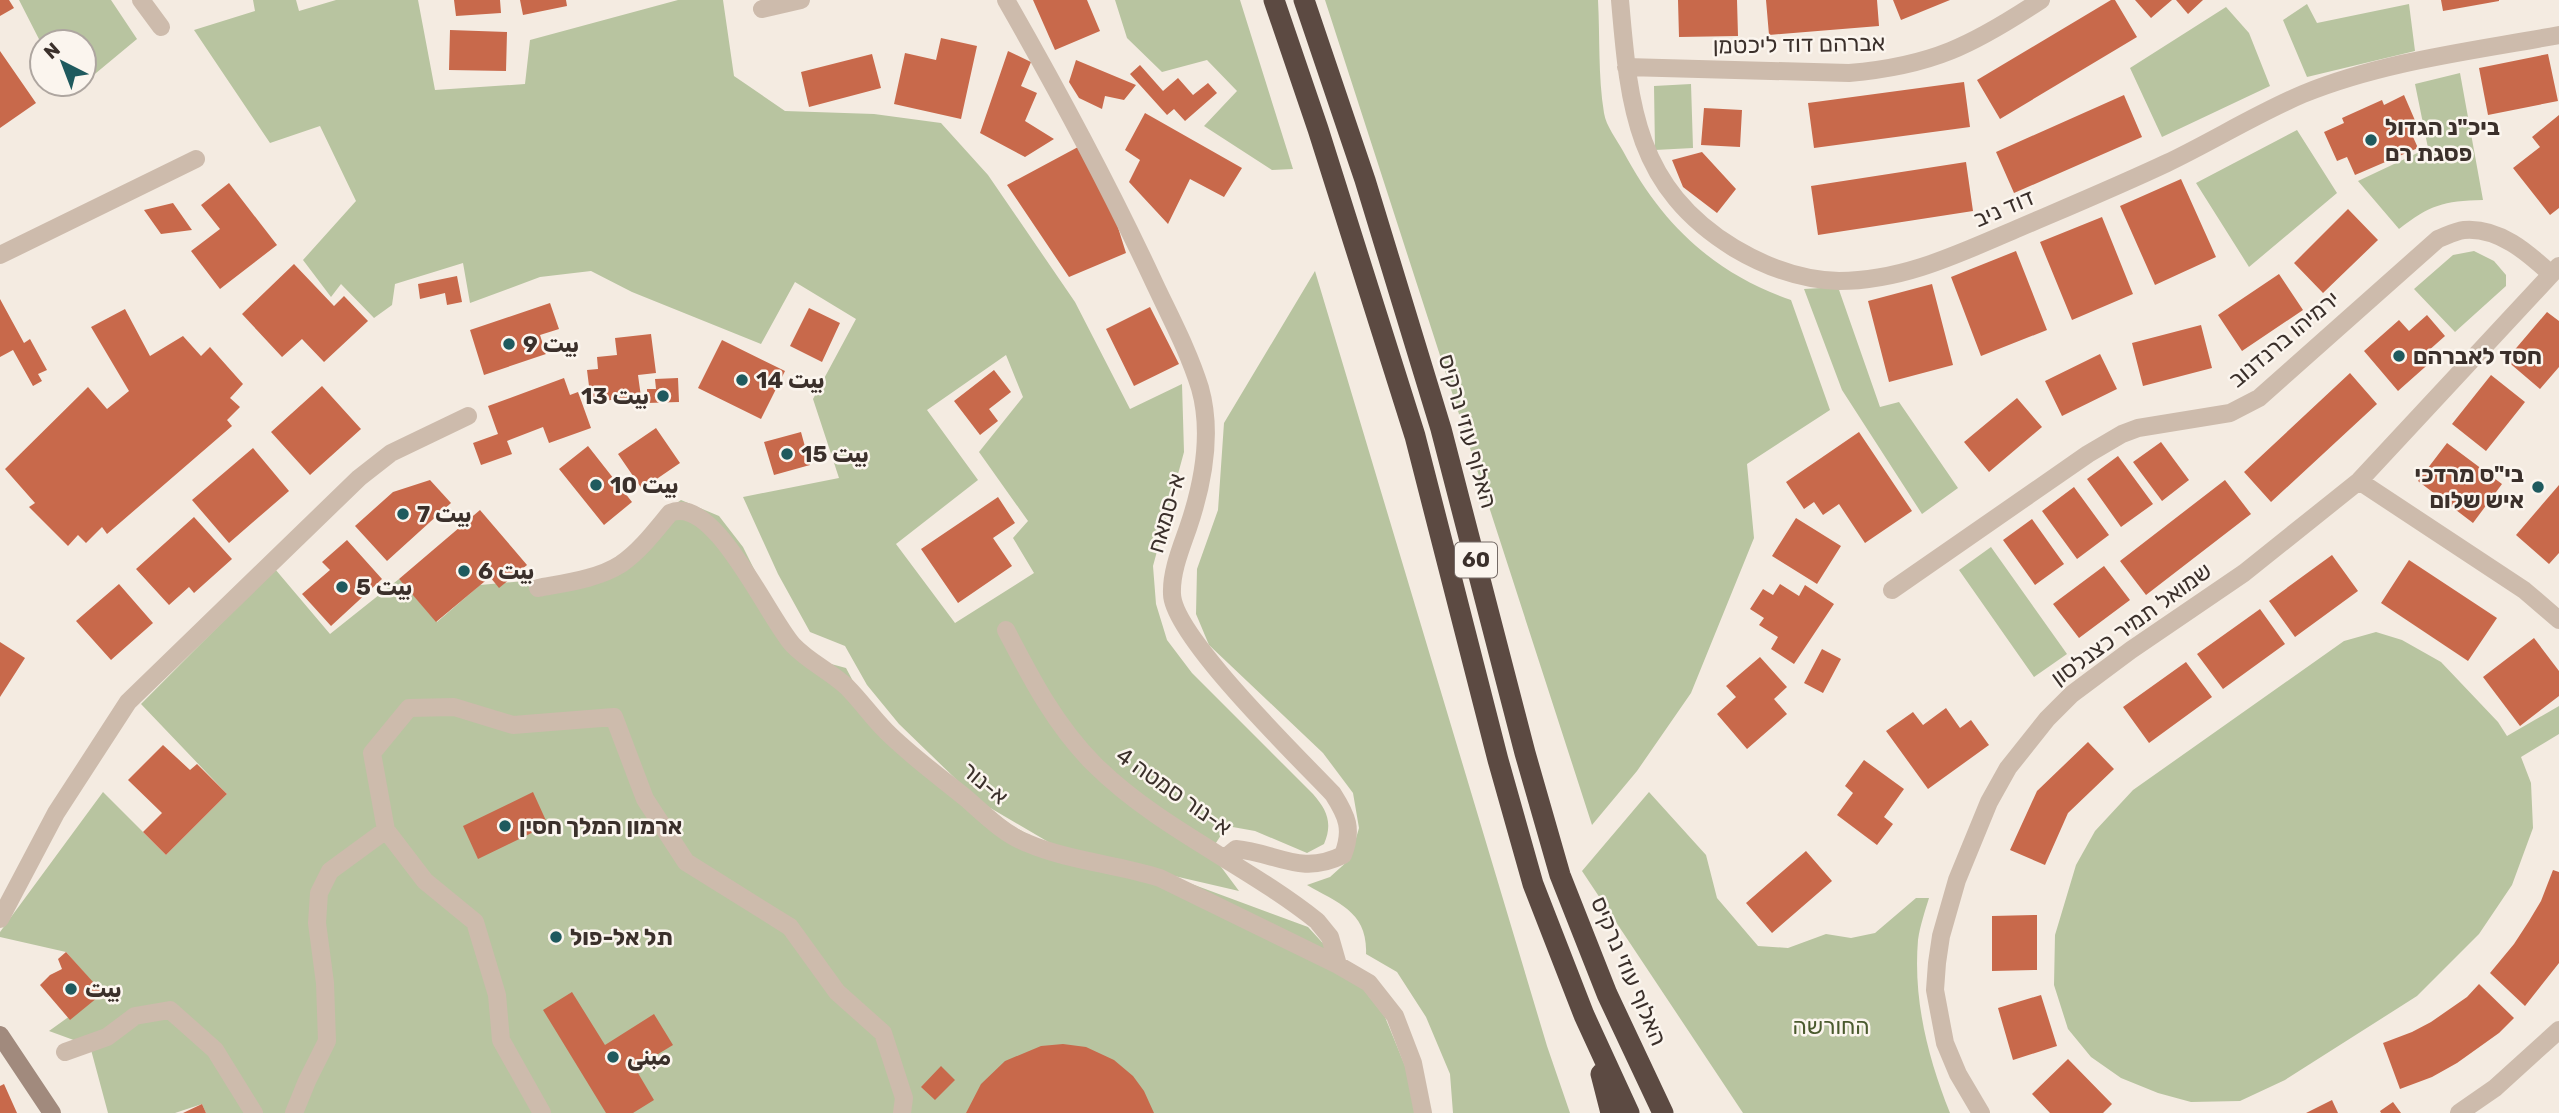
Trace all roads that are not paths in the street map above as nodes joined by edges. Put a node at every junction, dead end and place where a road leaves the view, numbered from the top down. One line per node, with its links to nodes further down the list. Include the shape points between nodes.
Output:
1 (141, 0): 9 (street)
2 (801, 0): 8 (street)
3 (1006, 0): 22 (street, א-סמאח, via 1115,198 1201,391 1206,439 1201,488 1171,596 1180,622 1203,655 1333,794 1347,817 1348,842 1343,855 1327,863 1305,865 1236,849)
4 (1274, 0): 25 (highway, 60, via 1415,436 1533,884)
5 (1304, 0): 37 (highway, האלוף עוזי נרקיס / 60, via 1441,429 1560,875 1607,994)
6 (1620, 0): 11 (street, דוד ניב)
7 (2041, 0): 11 (street, אברהם דוד ליכטמן, via 1969,44 1916,64 1883,70)
8 (762, 9)
9 (161, 27)
10 (2559, 35): 11 (street, דוד ניב, via 2400,65 2336,83 1940,262 1873,279 1839,281 1777,270 1719,239 1694,218 1671,192 1638,132)
11 (1626, 68)
12 (196, 159): 13 (street)
13 (0, 255)
14 (2555, 270): 16 (street, שמואל תמיר כצנלסון); 18 (street, ירמיהו ברנדנוב, via 2523,248 2480,231 2464,230 2438,239 2259,398 2230,413 2138,428 2114,438)
15 (468, 416): 23 (street, via 391,453 359,478 128,702 56,813)
16 (2362, 480): 19 (street, via 2524,590); 38 (street, שמואל תמיר כצנלסון, via 2244,573 2072,694 2008,768 1957,880 1937,963 1936,990 1945,1043)
17 (538, 588): 24 (street, א-נור, via 611,570 630,558 670,513 690,512 727,545 780,629 803,655 833,675 886,731 994,823 1023,842 1055,854 1160,878)
18 (1892, 590)
19 (2559, 620)
20 (1006, 630): 22 (street, א-נור סמטה 4, via 1047,708 1093,763 1128,793)
21 (386, 831): 31 (street, via 330,871 320,893 317,923 327,1041); 32 (street, via 425,881 475,922 497,995 501,1040); 33 (street, via 372,753 409,708 454,707 513,725 614,717 645,799 686,862 790,927 837,992 883,1033 904,1097)
22 (1225, 858): 24 (street, א-נור סמטה 4, via 1317,921 1330,937)
23 (0, 919)
24 (1338, 965): 34 (street, א-נור, via 1369,983 1395,1016 1413,1063)
25 (1584, 1015): 35 (highway); 36 (highway, 60)
26 (2559, 1030): 39 (street, via 2495,1088)
27 (0, 1035): 29 (street)
28 (65, 1052): 30 (street, via 107,1037 135,1016 170,1010 215,1050)
29 (52, 1113)
30 (254, 1113)
31 (294, 1113)
32 (542, 1113)
33 (902, 1113)
34 (1423, 1113)
35 (1611, 1113)
36 (1629, 1113)
37 (1663, 1113)
38 (1981, 1113)
39 (2459, 1113)

